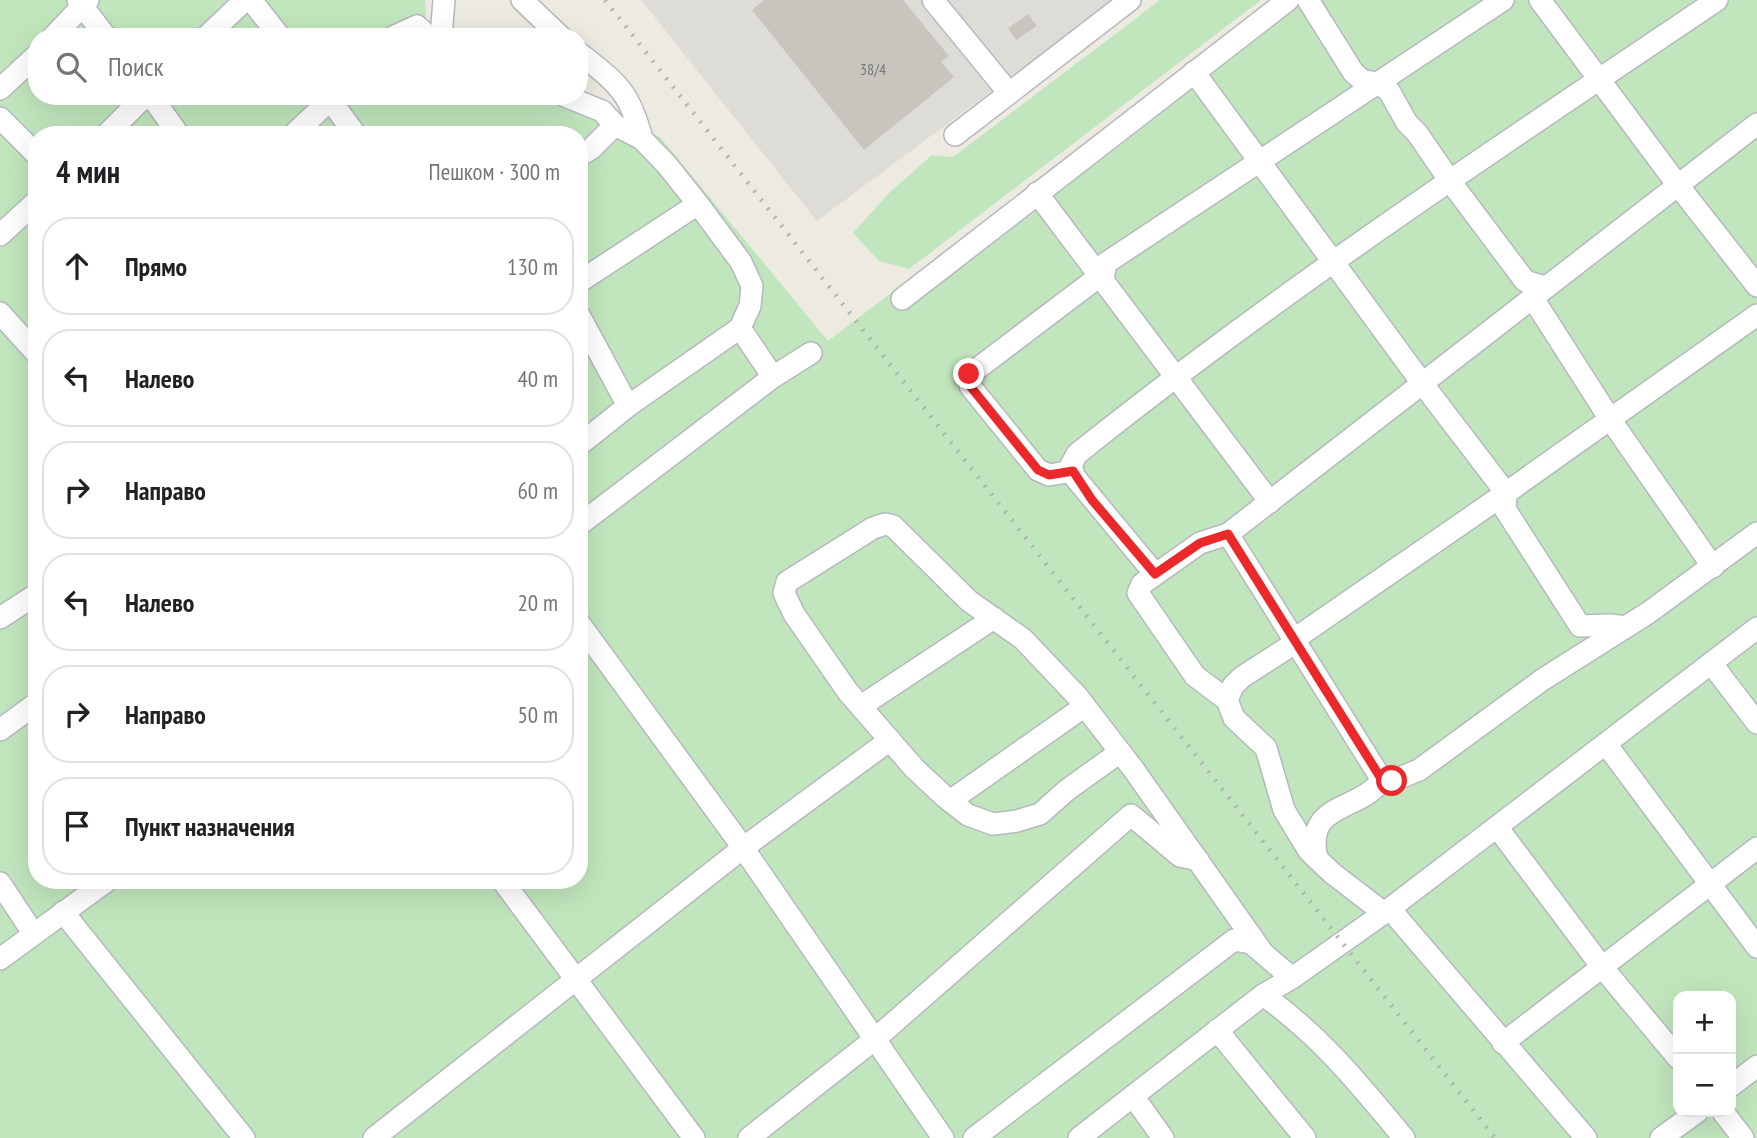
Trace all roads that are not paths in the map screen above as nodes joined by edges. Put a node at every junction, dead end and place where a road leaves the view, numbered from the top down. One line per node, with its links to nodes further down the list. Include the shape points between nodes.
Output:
1 (244, 0): 15 (lane)
2 (251, 0): 16 (lane)
3 (444, 0): 17 (lane)
4 (522, 0): 18 (lane)
5 (933, 0): 25 (lane)
6 (1130, 0): 25 (lane)
7 (1288, 0): 21 (lane)
8 (1308, 0): 23 (lane, via 1353,72 1363,81)
9 (1503, 0): 23 (lane)
10 (1540, 0): 22 (lane)
11 (1717, 0): 22 (lane)
12 (83, 2): 13 (lane); 14 (lane)
13 (61, 28)
14 (100, 28)
15 (214, 28)
16 (273, 28)
17 (442, 28)
18 (552, 28)
19 (588, 60): 39 (lane, via 624,91)
20 (28, 63): 24 (lane)
21 (1194, 72): 42 (lane); 45 (lane)
22 (1600, 79): 43 (lane); 44 (lane)
23 (1378, 83): 42 (lane); 43 (lane, via 1389,91)
24 (0, 89)
25 (1009, 93): 38 (lane)
26 (138, 105): 34 (lane)
27 (155, 105): 35 (lane)
28 (324, 105): 36 (lane)
29 (336, 105): 37 (lane)
30 (587, 105): 33 (lane, via 602,111)
31 (0, 118): 40 (lane)
32 (1757, 124): 44 (lane)
33 (615, 125): 39 (lane); 41 (lane)
34 (116, 126)
35 (172, 126)
36 (302, 126)
37 (350, 126)
38 (955, 135)
39 (642, 139): 46 (lane)
40 (28, 146)
41 (588, 151)
42 (1261, 161): 49 (lane); 51 (lane, via 1106,263)
43 (1450, 181): 49 (lane); 53 (lane, via 1525,281)
44 (1677, 184): 52 (lane); 53 (lane)
45 (1037, 193): 51 (lane); 54 (lane)
46 (698, 204): 50 (lane); 57 (lane, via 741,262 751,286 750,306)
47 (28, 209): 48 (lane)
48 (0, 235)
49 (1332, 261): 61 (lane); 63 (lane)
50 (588, 276)
51 (1102, 280): 61 (lane); 67 (lane, via 1093,281 969,374 970,386 1038,470 1049,475)
52 (1757, 285)
53 (1539, 292): 63 (lane); 65 (lane)
54 (902, 299)
55 (0, 313): 59 (lane)
56 (1757, 314): 65 (lane)
57 (740, 328): 62 (lane); 64 (lane)
58 (588, 332): 64 (lane)
59 (28, 344)
60 (811, 353): 62 (lane)
61 (1175, 376): 67 (lane, via 1077,454); 69 (lane)
62 (773, 377): 70 (lane)
63 (1422, 383): 68 (lane); 69 (lane)
64 (628, 406): 66 (lane)
65 (1610, 419): 68 (lane); 73 (lane)
66 (588, 438)
67 (1073, 471): 74 (lane)
68 (1506, 493): 78 (lane, via 1505,509 1580,626); 81 (lane)
69 (1270, 502): 72 (lane)
70 (588, 518)
71 (1757, 533): 73 (lane)
72 (1228, 534): 74 (lane, via 1200,543); 81 (lane)
73 (1713, 567): 78 (lane)
74 (1155, 574): 83 (lane, via 1138,593 1195,676)
75 (28, 600): 76 (lane)
76 (0, 618)
77 (994, 618): 84 (lane); 84 (lane, via 969,601 906,537 885,524 787,582 784,593 794,614); 85 (lane, via 1023,639)
78 (1626, 627): 92 (lane, via 1542,680 1419,770 1392,781)
79 (1757, 628): 82 (lane)
80 (588, 635): 95 (lane)
81 (1294, 642): 83 (lane, via 1242,677); 92 (lane)
82 (1712, 663): 87 (lane); 90 (lane)
83 (1227, 700): 97 (lane, via 1234,718 1266,748 1284,810)
84 (861, 706): 89 (lane)
85 (1084, 706): 91 (lane); 93 (lane)
86 (28, 710): 88 (lane)
87 (1757, 723)
88 (0, 730)
89 (890, 740): 93 (lane); 95 (lane)
90 (1606, 744): 94 (lane); 100 (lane)
91 (1120, 752): 93 (lane, via 1040,814 1017,821 993,824 968,815); 98 (lane)
92 (1382, 780): 97 (lane, via 1376,789 1347,803 1315,829)
93 (950, 801)
94 (1497, 827): 103 (lane); 109 (lane)
95 (743, 848): 111 (lane); 114 (lane)
96 (1757, 848): 100 (lane)
97 (1317, 859): 103 (lane)
98 (1199, 861): 107 (lane); 114 (lane, via 1180,856 1131,815)
99 (0, 883): 105 (lane)
100 (1710, 884): 106 (lane); 109 (lane)
101 (95, 889): 104 (lane)
102 (509, 889): 111 (lane)
103 (1387, 911): 110 (lane); 115 (lane)
104 (63, 912): 105 (lane); 122 (lane)
105 (33, 933): 108 (lane)
106 (1757, 947)
107 (1263, 953): 110 (lane); 127 (lane, via 1251,943 1234,940)
108 (0, 959)
109 (1602, 967): 115 (lane); 116 (lane)
110 (1292, 978): 112 (lane)
111 (576, 979): 123 (lane); 124 (lane)
112 (1263, 995): 113 (lane); 131 (lane, via 1336,1056)
113 (1217, 1030): 119 (lane); 130 (lane)
114 (874, 1039): 125 (lane); 126 (lane)
115 (1503, 1043): 132 (lane)
116 (1675, 1054)
117 (1757, 1066): 118 (lane)
118 (1736, 1082)
119 (1132, 1096): 128 (lane); 129 (lane)
120 (1690, 1117): 133 (lane)
121 (1727, 1117): 134 (lane)
122 (244, 1138)
123 (374, 1138)
124 (694, 1138)
125 (749, 1138)
126 (943, 1138)
127 (974, 1138)
128 (1079, 1138)
129 (1163, 1138)
130 (1305, 1138)
131 (1404, 1138)
132 (1586, 1138)
133 (1661, 1138)
134 (1743, 1138)

